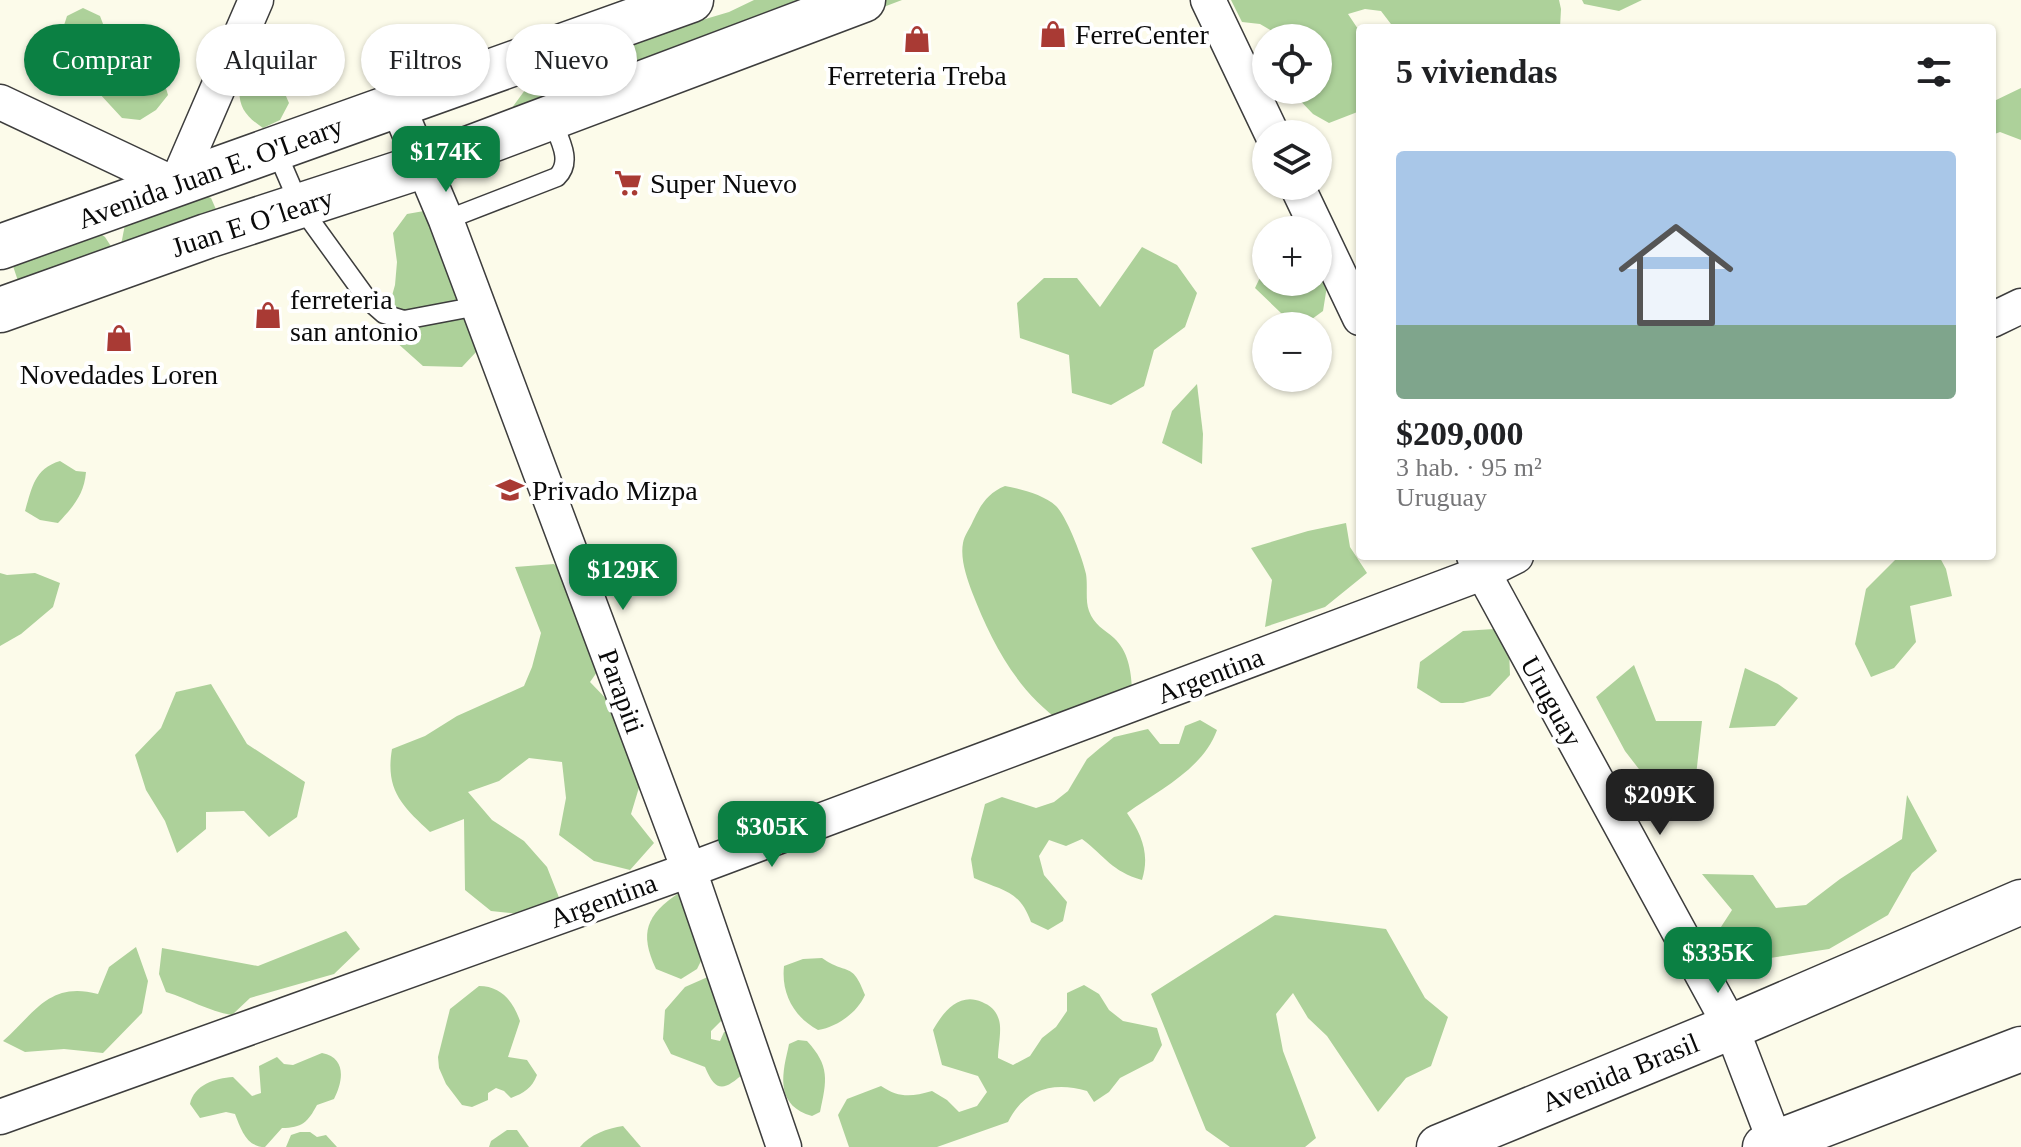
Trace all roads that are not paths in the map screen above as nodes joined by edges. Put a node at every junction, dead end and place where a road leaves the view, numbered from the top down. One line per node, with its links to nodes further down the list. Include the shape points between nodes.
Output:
1 (256, 0): 11 (street)
2 (691, 0): 6 (street, Avenida Juan E. O'Leary)
3 (863, 0): 7 (street, Juan E O´leary)
4 (1208, 0): 8 (street)
5 (0, 102): 11 (street)
6 (397, 104): 9 (street, Avenida Juan E. O'Leary); 10 (street, Parapiti)
7 (551, 118): 10 (street, Juan E O´leary); 14 (lane, via 566,160 564,171)
8 (1265, 120)
9 (275, 148): 11 (street, Avenida Juan E. O'Leary); 13 (lane)
10 (425, 165): 13 (street, Juan E O´leary); 14 (street, Parapiti)
11 (176, 185): 15 (street, Avenida Juan E. O'Leary)
12 (1304, 200): 19 (street)
13 (300, 206): 16 (lane, via 368,300 384,314 404,320); 18 (street, Juan E O´leary)
14 (446, 220): 16 (street, Parapiti)
15 (0, 247)
16 (478, 306): 22 (street, Parapiti)
17 (2021, 306): 20 (street)
18 (0, 310)
19 (1356, 310)
20 (1996, 318)
21 (1478, 564): 22 (street, Argentina); 24 (street, Uruguay)
22 (689, 870): 26 (street, Argentina); 28 (street, Parapiti)
23 (2021, 902): 24 (street, Avenida Brasil)
24 (1731, 1027): 27 (street, Uruguay); 29 (street, Avenida Brasil)
25 (2021, 1049): 27 (street)
26 (0, 1117)
27 (1773, 1145)
28 (784, 1147)
29 (1439, 1147)

